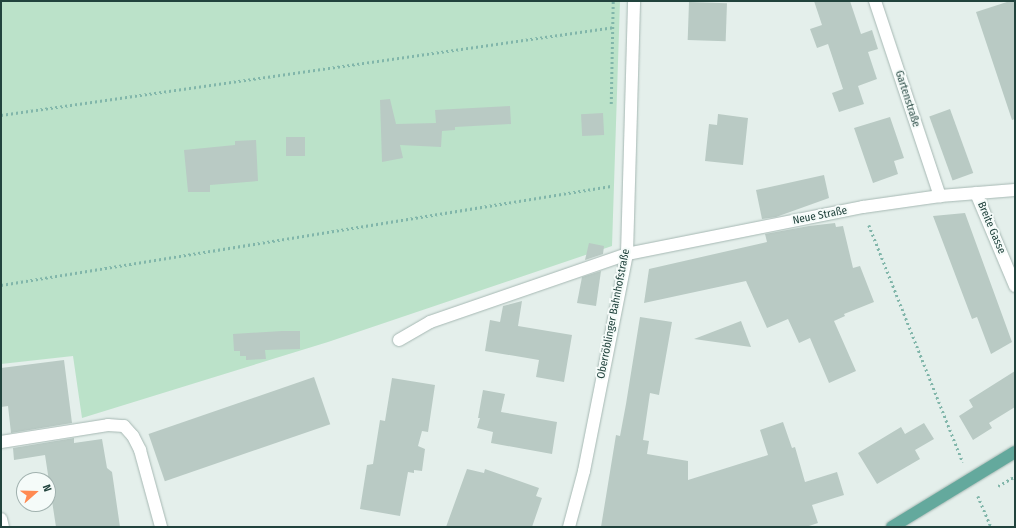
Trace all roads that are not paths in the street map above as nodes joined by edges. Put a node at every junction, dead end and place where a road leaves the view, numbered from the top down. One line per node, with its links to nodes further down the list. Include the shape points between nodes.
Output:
1 (634, 1): 6 (street, Oberröblinger Bahnhofstraße)
2 (875, 1): 5 (street, Gartenstraße)
3 (1015, 190): 4 (street, Neue Straße)
4 (976, 193): 5 (street, Neue Straße); 7 (street, Breite Gasse)
5 (940, 196): 6 (street, Neue Straße, via 863,207)
6 (627, 254): 8 (street, Neue Straße, via 430,322); 14 (street, Oberröblinger Bahnhofstraße, via 584,471)
7 (1015, 286)
8 (399, 340)
9 (1, 442): 13 (street, via 108,425 124,426 140,450)
10 (1015, 452): 15 (main road)
11 (1, 519): 12 (street)
12 (3, 527)
13 (161, 527)
14 (569, 527)
15 (892, 527)

